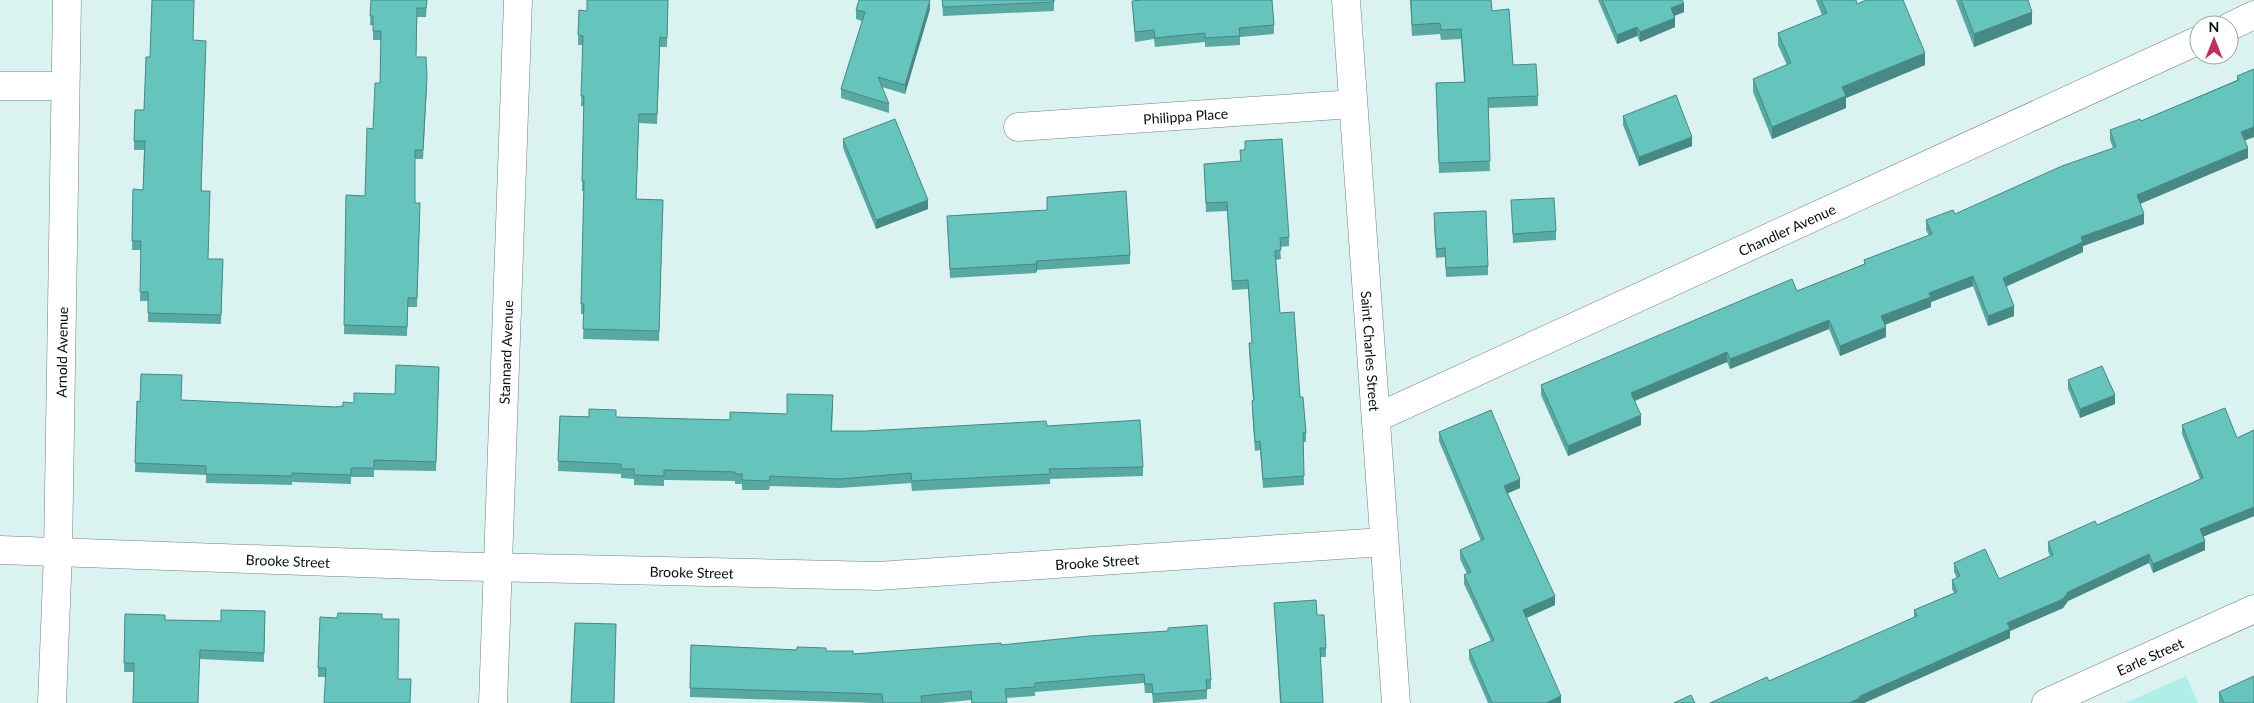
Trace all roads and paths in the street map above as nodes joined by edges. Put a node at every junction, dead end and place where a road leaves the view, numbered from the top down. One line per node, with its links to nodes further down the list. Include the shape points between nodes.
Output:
1 (67, 0): 8 (street, Arnold Avenue)
2 (518, 0): 15 (street, Stannard Avenue)
3 (1346, 0): 9 (street, Saint Charles Street)
4 (2254, 15): 5 (street)
5 (2239, 22)
6 (2189, 45): 11 (street, Chandler Avenue)
7 (0, 86): 8 (street)
8 (64, 86): 14 (street, Arnold Avenue)
9 (1353, 104): 10 (street, Philippa Place); 11 (street, Saint Charles Street)
10 (1018, 127)
11 (1376, 418): 12 (street, Saint Charles Street)
12 (1383, 542): 15 (street, Brooke Street, via 878,576); 19 (street, Saint Charles Street)
13 (0, 550): 14 (street, Brooke Street)
14 (58, 553): 15 (street, Brooke Street); 17 (street, Arnold Avenue)
15 (497, 567): 18 (street, Stannard Avenue)
16 (2254, 609): 20 (street, Earle Street)
17 (52, 703)
18 (493, 703)
19 (1396, 703)
20 (2046, 703)

